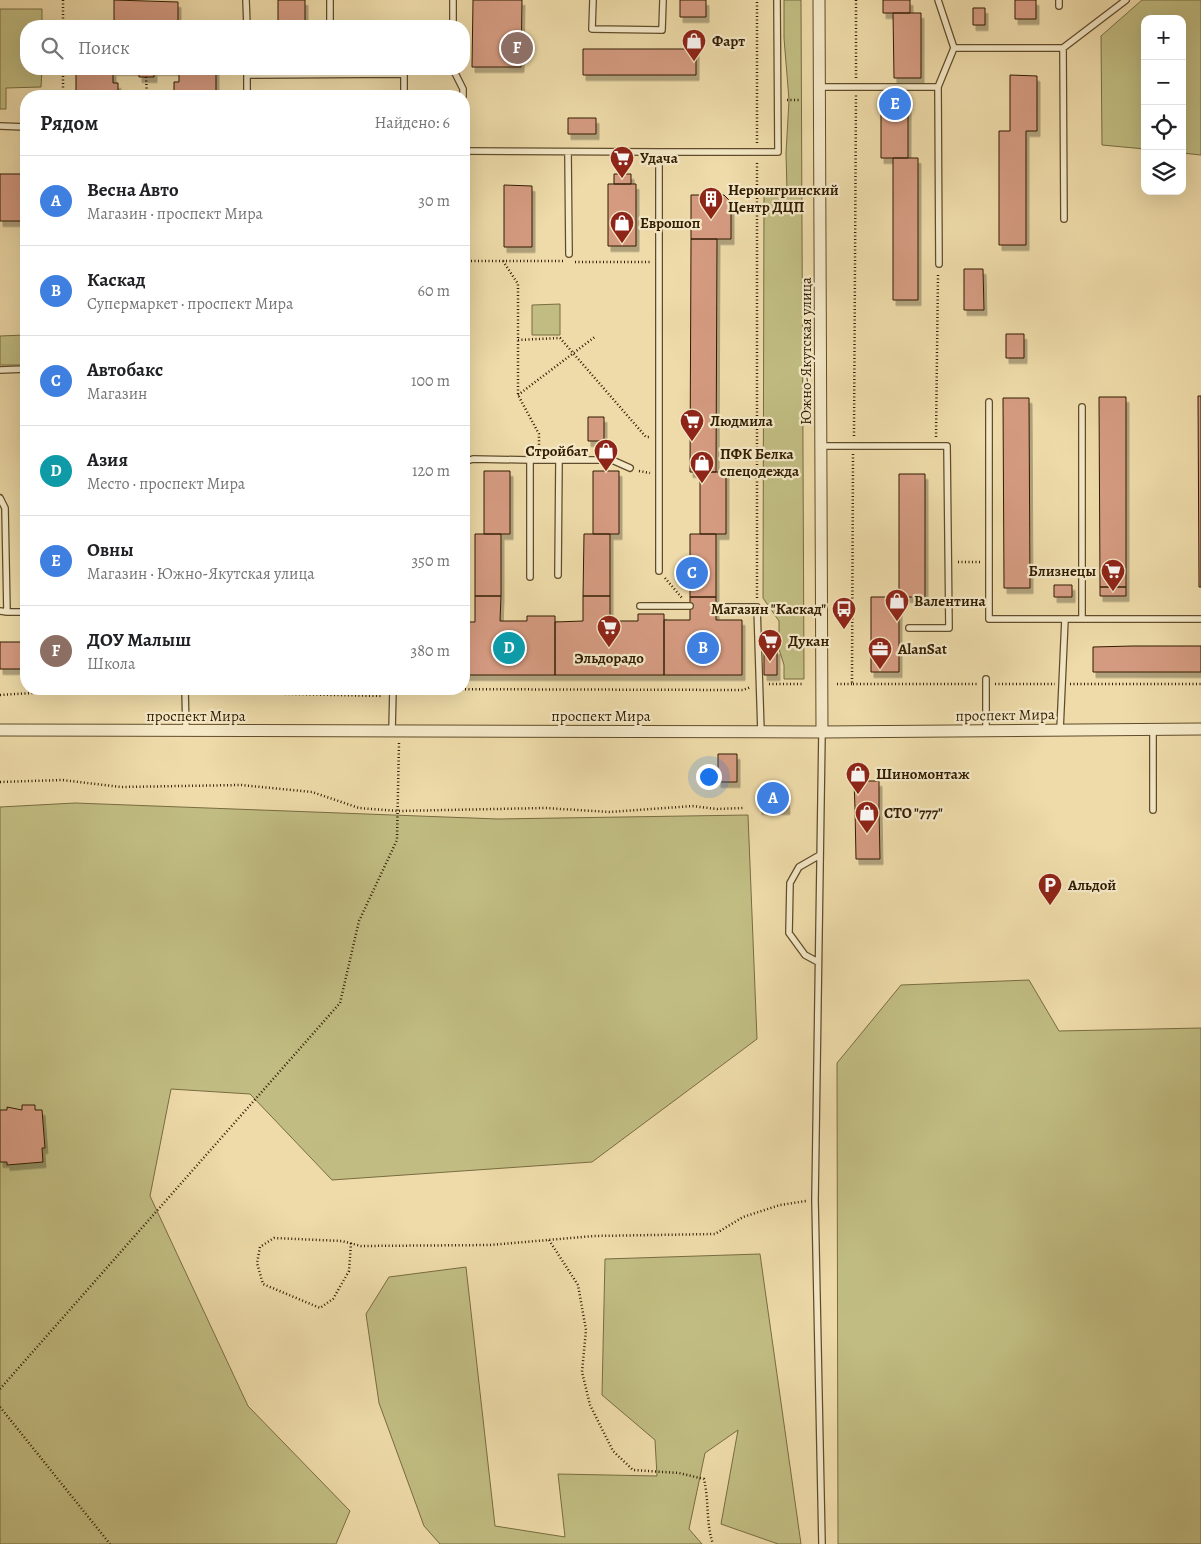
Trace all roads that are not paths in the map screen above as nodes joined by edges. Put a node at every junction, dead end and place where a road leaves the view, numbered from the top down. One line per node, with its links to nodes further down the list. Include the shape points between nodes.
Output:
1 (246, 0): 10 (lane)
2 (330, 0): 11 (lane)
3 (453, 0): 12 (lane)
4 (593, 0): 5 (lane, via 592,29 662,30)
5 (662, 0)
6 (777, 0): 27 (lane, via 778,152)
7 (819, 0): 18 (street, Южно-Якутская улица)
8 (938, 0): 13 (lane)
9 (1126, 0): 14 (lane)
10 (246, 20)
11 (330, 20)
12 (453, 20)
13 (954, 48): 14 (lane); 19 (lane)
14 (1064, 48): 28 (lane)
15 (247, 75): 20 (lane)
16 (404, 75): 21 (lane)
17 (456, 75): 22 (lane)
18 (820, 87): 19 (lane); 35 (street, Южно-Якутская улица)
19 (938, 87): 30 (lane)
20 (247, 90)
21 (404, 90)
22 (463, 90)
23 (0, 126): 24 (lane)
24 (20, 127)
25 (470, 152): 26 (lane)
26 (568, 152): 27 (lane); 29 (lane)
27 (659, 152): 41 (lane)
28 (1064, 219)
29 (569, 254)
30 (938, 264)
31 (20, 369): 32 (lane)
32 (0, 370)
33 (989, 402): 50 (lane, via 989,619)
34 (1082, 407): 51 (lane)
35 (821, 446): 53 (lane, via 948,446 950,628); 65 (street, Южно-Якутская улица)
36 (470, 460): 37 (lane)
37 (530, 460): 38 (lane); 43 (lane)
38 (559, 460): 39 (lane, via 612,460); 42 (lane)
39 (630, 468)
40 (0, 498): 48 (lane, via 4,508)
41 (658, 571)
42 (558, 575)
43 (530, 577)
44 (640, 606): 45 (lane)
45 (690, 606)
46 (716, 607): 64 (lane, via 757,607)
47 (0, 612): 48 (lane)
48 (8, 612): 49 (lane)
49 (20, 612)
50 (1065, 619): 51 (lane); 60 (lane)
51 (1082, 619): 52 (lane)
52 (1201, 619)
53 (909, 628)
54 (986, 681): 59 (lane)
55 (185, 695): 58 (lane)
56 (393, 695): 63 (lane)
57 (0, 730): 58 (street, проспект Мира)
58 (186, 730): 63 (street, проспект Мира)
59 (986, 730): 60 (street, проспект Мира); 65 (street, проспект Мира)
60 (1060, 730): 61 (street, проспект Мира)
61 (1153, 730): 62 (street, проспект Мира); 66 (lane)
62 (1201, 730)
63 (396, 731): 64 (street, проспект Мира)
64 (761, 732): 65 (street, проспект Мира)
65 (822, 732): 67 (lane)
66 (1153, 810)
67 (820, 855): 68 (lane); 68 (lane, via 799,866 790,883 789,933 805,955)
68 (818, 962): 69 (lane, via 815,1200)
69 (822, 1544)

